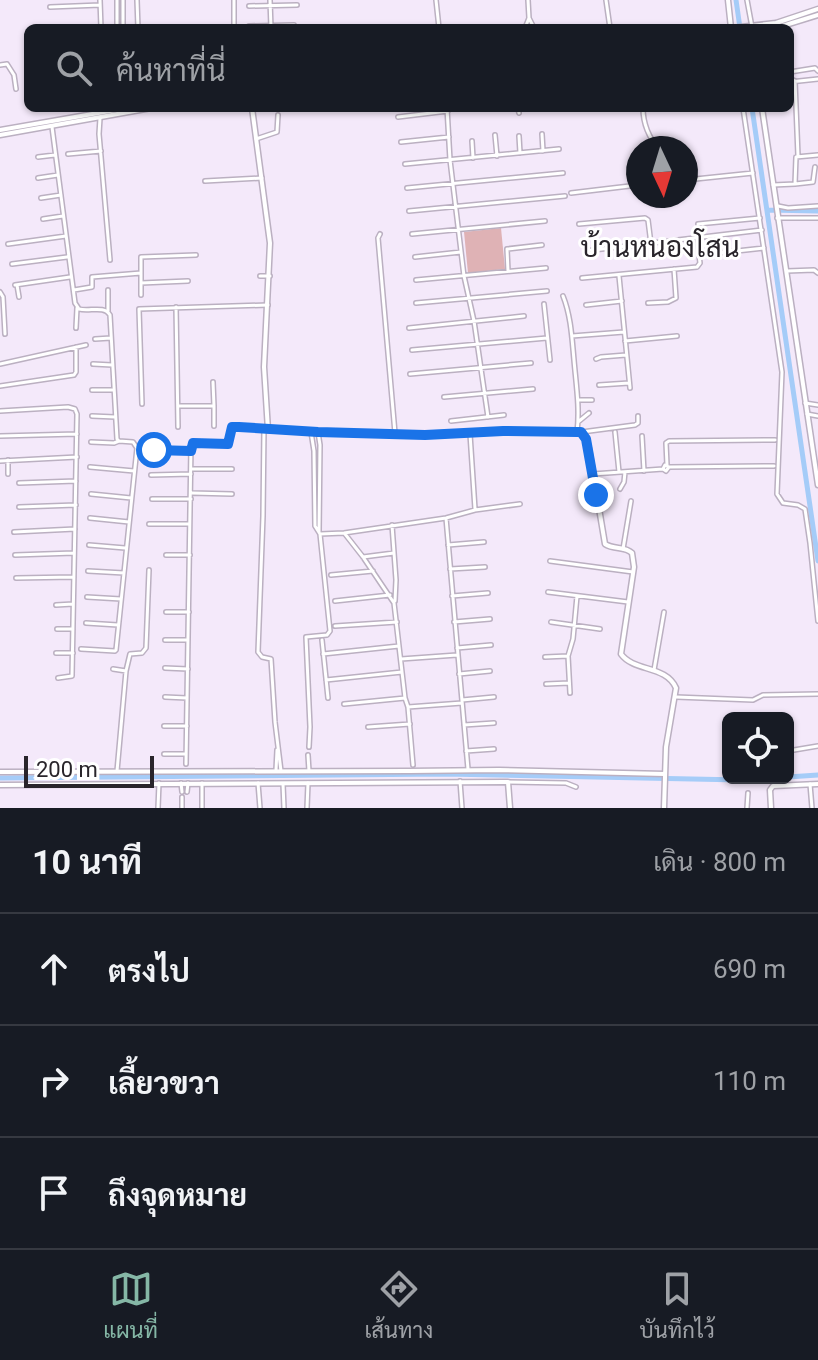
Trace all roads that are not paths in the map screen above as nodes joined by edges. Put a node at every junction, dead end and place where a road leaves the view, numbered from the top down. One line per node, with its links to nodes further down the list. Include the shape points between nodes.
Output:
1 (117, 0): 18 (street)
2 (123, 0): 19 (street)
3 (137, 0): 20 (street)
4 (234, 0): 21 (street)
5 (436, 0): 23 (street)
6 (528, 0): 16 (street)
7 (606, 0): 26 (street)
8 (728, 0): 27 (street)
9 (747, 0): 28 (street)
10 (100, 2): 14 (street); 17 (street)
11 (270, 3): 12 (street); 13 (street); 22 (street)
12 (297, 5)
13 (249, 6)
14 (50, 7)
15 (818, 12): 29 (street); 30 (street)
16 (529, 18): 24 (street); 25 (street)
17 (101, 24)
18 (117, 24)
19 (123, 24)
20 (138, 24)
21 (234, 24)
22 (271, 24)
23 (439, 24)
24 (527, 24)
25 (532, 24)
26 (609, 24)
27 (731, 24)
28 (751, 24)
29 (770, 24)
30 (786, 24)
31 (0, 65): 36 (street, via 11,68)
32 (794, 71): 33 (street)
33 (818, 71)
34 (818, 79): 35 (street)
35 (794, 82)
36 (16, 89)
37 (794, 97): 67 (street)
38 (106, 112): 49 (street)
39 (131, 112): 48 (street)
40 (253, 112): 56 (street)
41 (433, 112): 47 (street)
42 (447, 112): 55 (street)
43 (644, 112): 54 (street)
44 (744, 112): 74 (street)
45 (763, 112): 82 (street)
46 (278, 115): 56 (street, via 277,132)
47 (398, 117)
48 (100, 118): 49 (street); 60 (street)
49 (52, 124): 50 (street); 64 (street)
50 (0, 132)
51 (542, 134): 61 (street)
52 (495, 135): 66 (street)
53 (519, 136): 62 (street)
54 (649, 136)
55 (449, 137): 58 (street); 70 (street)
56 (256, 139): 77 (street)
57 (472, 141): 69 (street)
58 (401, 142)
59 (559, 149): 61 (street)
60 (101, 151): 63 (street); 119 (street)
61 (543, 151): 62 (street)
62 (520, 153): 66 (street)
63 (68, 154)
64 (56, 155): 68 (street); 75 (street)
65 (818, 155): 67 (street)
66 (497, 156): 69 (street)
67 (798, 156): 81 (street)
68 (38, 157)
69 (473, 158): 70 (street)
70 (450, 160): 71 (street); 80 (street)
71 (405, 164)
72 (815, 167): 81 (street, via 813,182)
73 (563, 173): 80 (street)
74 (753, 173): 78 (street); 97 (street)
75 (58, 175): 76 (street); 86 (street)
76 (38, 178)
77 (262, 178): 79 (street); 129 (street)
78 (698, 179)
79 (205, 181)
80 (453, 183): 84 (street); 89 (street)
81 (795, 184): 82 (street)
82 (773, 185): 90 (street)
83 (626, 186): 85 (street)
84 (407, 188)
85 (571, 193)
86 (61, 195): 88 (street); 94 (street)
87 (565, 196): 89 (street)
88 (41, 198)
89 (457, 206): 92 (street); 103 (street)
90 (776, 206): 91 (street); 95 (street)
91 (818, 206)
92 (409, 211)
93 (644, 211): 96 (street)
94 (64, 216): 99 (street); 107 (street)
95 (777, 217): 98 (street); 124 (street)
96 (645, 218): 101 (street); 110 (street)
97 (760, 218): 102 (street); 104 (street)
98 (818, 218)
99 (43, 219)
100 (545, 221): 103 (street)
101 (579, 224)
102 (698, 224)
103 (459, 230): 106 (street); 114 (street)
104 (762, 230): 108 (street); 112 (street)
105 (380, 234): 213 (street)
106 (412, 234)
107 (66, 236): 109 (street); 117 (street)
108 (697, 238): 110 (street); 116 (street)
109 (8, 244)
110 (651, 244): 113 (street)
111 (542, 245): 123 (street, via 507,249)
112 (764, 248): 116 (street); 302 (street, via 782,372 777,494 783,503 805,509)
113 (585, 251)
114 (461, 252): 118 (street); 130 (street)
115 (196, 255): 125 (street, via 141,257)
116 (699, 255): 122 (street, via 699,266)
117 (69, 256): 120 (street); 131 (street)
118 (415, 257)
119 (110, 260)
120 (12, 264)
121 (546, 268): 123 (street)
122 (674, 269): 127 (street); 146 (street, via 676,298)
123 (508, 271): 130 (street)
124 (785, 272): 126 (street); 189 (street)
125 (141, 273): 135 (street); 136 (street, via 92,277 92,287)
126 (818, 273)
127 (619, 275): 132 (street); 144 (street)
128 (260, 276): 129 (street)
129 (270, 276): 148 (street)
130 (464, 276): 133 (street); 143 (street)
131 (72, 277): 136 (street); 142 (street, via 16,285)
132 (582, 278)
133 (416, 280)
134 (188, 281): 135 (street)
135 (141, 283): 140 (street)
136 (74, 290): 150 (street)
137 (108, 290): 153 (street)
138 (547, 291): 143 (street)
139 (0, 292): 152 (street)
140 (141, 295)
141 (563, 296): 160 (street)
142 (19, 297)
143 (470, 298): 145 (street); 155 (street)
144 (622, 301): 149 (street); 158 (street)
145 (416, 303)
146 (648, 303)
147 (544, 304): 163 (street)
148 (268, 305): 151 (street); 207 (street)
149 (586, 305)
150 (77, 306): 153 (street); 156 (street)
151 (176, 307): 190 (street, via 139,309); 192 (street)
152 (2, 309): 159 (street)
153 (108, 311): 162 (street)
154 (524, 316): 155 (street)
155 (474, 321): 157 (street); 167 (street)
156 (76, 328)
157 (409, 328)
158 (624, 332): 160 (street); 165 (street)
159 (5, 334)
160 (572, 336): 187 (street)
161 (677, 336): 165 (street)
162 (111, 338): 164 (street); 176 (street)
163 (547, 338): 167 (street); 172 (street)
164 (95, 339)
165 (625, 341): 170 (street)
166 (86, 345): 168 (street)
167 (477, 345): 169 (street); 177 (street)
168 (76, 347): 174 (street); 181 (street, via 74,375)
169 (412, 350)
170 (626, 355): 171 (street); 180 (street, via 629,385)
171 (596, 359)
172 (550, 360)
173 (531, 363): 177 (street)
174 (0, 364)
175 (93, 364): 176 (street)
176 (112, 365): 184 (street)
177 (480, 368): 178 (street); 185 (street)
178 (410, 374)
179 (213, 382): 193 (street)
180 (599, 385)
181 (0, 386)
182 (533, 389): 185 (street)
183 (92, 390): 184 (street)
184 (113, 390): 201 (street)
185 (484, 394): 186 (street); 202 (street)
186 (444, 397)
187 (578, 400): 188 (street); 204 (street)
188 (592, 400)
189 (805, 403): 191 (street); 196 (street)
190 (142, 404)
191 (818, 405)
192 (178, 406): 193 (street); 206 (street)
193 (214, 406): 205 (street)
194 (0, 411): 212 (street, via 75,409)
195 (589, 413): 204 (street)
196 (807, 414): 200 (street); 220 (street)
197 (504, 415): 202 (street)
198 (92, 416): 201 (street)
199 (638, 416): 210 (street, via 635,425)
200 (818, 416)
201 (115, 417): 218 (street)
202 (488, 417): 203 (street)
203 (451, 421)
204 (578, 422): 210 (street)
205 (214, 426)
206 (178, 427)
207 (266, 429): 208 (street); 222 (street, via 232,427 228,444 193,443); 368 (street, via 258,652 271,659)
208 (311, 432): 209 (street); 262 (street)
209 (318, 432): 213 (street); 262 (street)
210 (579, 432): 214 (street); 237 (street, via 586,439)
211 (615, 432): 233 (street)
212 (77, 434): 215 (street); 223 (street)
213 (395, 434): 214 (street)
214 (470, 434): 253 (street)
215 (0, 436)
216 (642, 436): 232 (street)
217 (775, 440): 228 (street, via 669,441)
218 (119, 441): 219 (street); 231 (street, via 136,443)
219 (91, 442)
220 (815, 446): 241 (street)
221 (154, 450): 222 (street)
222 (191, 451): 229 (street)
223 (77, 457): 224 (street); 239 (street)
224 (8, 460): 225 (street); 235 (street)
225 (0, 461)
226 (774, 466): 228 (street)
227 (90, 467): 231 (street)
228 (666, 467): 232 (street)
229 (191, 469): 230 (street); 236 (street)
230 (232, 469)
231 (134, 471): 246 (street)
232 (644, 471): 234 (street)
233 (619, 472): 234 (street); 237 (street)
234 (625, 472): 242 (street)
235 (8, 474)
236 (191, 474): 238 (street); 243 (street)
237 (593, 474): 268 (street, via 605,544)
238 (151, 475)
239 (76, 481): 240 (street); 251 (street)
240 (19, 483)
241 (818, 485)
242 (620, 489)
243 (191, 493): 245 (street); 248 (street)
244 (91, 494): 246 (street)
245 (232, 494)
246 (131, 498): 256 (street)
247 (152, 499): 248 (street)
248 (191, 499): 258 (street)
249 (631, 501): 268 (street)
250 (520, 504): 253 (street)
251 (76, 505): 252 (street); 260 (street)
252 (19, 507)
253 (475, 510): 255 (street)
254 (90, 518): 256 (street)
255 (446, 518): 259 (street); 266 (street)
256 (129, 522): 267 (street)
257 (149, 524): 258 (street)
258 (190, 524): 273 (street)
259 (392, 525): 263 (street); 270 (street)
260 (75, 529): 261 (street); 269 (street)
261 (14, 532)
262 (319, 533): 263 (street); 357 (street, via 330,631 306,637)
263 (344, 533): 274 (street)
264 (484, 542): 266 (street)
265 (89, 545): 267 (street)
266 (448, 545): 277 (street)
267 (126, 548): 282 (street)
268 (623, 549): 281 (street, via 632,553)
269 (74, 553): 271 (street); 284 (street)
270 (394, 553): 274 (street); 295 (street)
271 (15, 555)
272 (166, 555): 273 (street)
273 (190, 555): 299 (street)
274 (363, 557): 280 (street)
275 (550, 561): 281 (street)
276 (485, 567): 277 (street)
277 (450, 569): 289 (street)
278 (149, 570): 331 (street, via 146,648 130,654)
279 (88, 571): 282 (street)
280 (373, 571): 283 (street); 288 (street)
281 (633, 572): 294 (street)
282 (124, 573): 292 (street)
283 (331, 575)
284 (74, 577): 285 (street); 296 (street)
285 (16, 578)
286 (548, 592): 290 (street)
287 (488, 593): 289 (street)
288 (390, 595): 293 (street); 295 (street)
289 (452, 596): 304 (street)
290 (577, 596): 294 (street); 309 (street)
291 (87, 597): 292 (street)
292 (121, 599): 307 (street)
293 (335, 601)
294 (628, 602): 330 (street, via 621,654)
295 (394, 603): 303 (street)
296 (73, 604): 297 (street); 311 (street)
297 (56, 605)
298 (166, 612): 299 (street)
299 (189, 612): 314 (street)
300 (664, 612): 330 (street)
301 (490, 619): 304 (street)
302 (818, 621)
303 (397, 622): 308 (street); 317 (street)
304 (454, 622): 318 (street)
305 (551, 622): 309 (street)
306 (86, 623): 307 (street)
307 (119, 625): 319 (street, via 116,651)
308 (335, 626)
309 (574, 626): 312 (street); 324 (street)
310 (57, 629): 311 (street)
311 (73, 629): 321 (street)
312 (600, 629)
313 (165, 640): 314 (street)
314 (188, 640): 329 (street)
315 (322, 640): 322 (street)
316 (491, 645): 318 (street)
317 (399, 646): 322 (street); 326 (street)
318 (457, 648): 323 (street)
319 (81, 649)
320 (56, 653): 321 (street)
321 (73, 653): 335 (street, via 72,677)
322 (323, 654): 336 (street)
323 (457, 655): 326 (street); 334 (street)
324 (568, 656): 325 (street); 337 (street)
325 (545, 657)
326 (400, 659): 333 (street)
327 (165, 668): 329 (street)
328 (113, 669): 331 (street)
329 (188, 669): 344 (street)
330 (654, 670): 343 (street, via 674,683)
331 (126, 671): 367 (street)
332 (490, 671): 334 (street)
333 (402, 672): 336 (street); 346 (street)
334 (459, 674): 347 (street)
335 (58, 678)
336 (326, 680): 345 (street)
337 (569, 683): 338 (street); 339 (street)
338 (546, 684)
339 (570, 693)
340 (818, 694): 343 (street, via 763,695 753,700)
341 (165, 697): 344 (street)
342 (494, 697): 347 (street)
343 (675, 697): 371 (street)
344 (187, 698): 354 (street)
345 (328, 698)
346 (405, 698): 348 (street); 349 (street)
347 (462, 701): 349 (street); 352 (street)
348 (344, 704)
349 (408, 707): 351 (street)
350 (494, 723): 352 (street)
351 (410, 724): 355 (street); 365 (street)
352 (464, 725): 360 (street)
353 (164, 726): 354 (street)
354 (187, 726): 362 (street)
355 (368, 727)
356 (818, 746): 359 (street)
357 (309, 747)
358 (494, 749): 360 (street)
359 (794, 750)
360 (466, 751): 366 (street)
361 (164, 754): 362 (street)
362 (186, 754): 364 (street)
363 (308, 755): 369 (street)
364 (186, 764)
365 (413, 765)
366 (468, 769): 369 (street); 371 (street)
367 (117, 771): 368 (street); 370 (street)
368 (278, 771): 369 (street)
369 (309, 771)
370 (0, 772)
371 (665, 775): 393 (street)
372 (460, 781): 373 (street); 379 (street); 391 (street)
373 (508, 782): 383 (street); 392 (street)
374 (159, 783): 375 (street); 382 (street); 386 (street)
375 (185, 783): 376 (street); 385 (street)
376 (202, 783): 377 (street); 387 (street)
377 (258, 783): 378 (street); 388 (street)
378 (283, 783): 379 (street); 389 (street)
379 (308, 783): 390 (street)
380 (810, 784): 381 (street); 395 (street, via 771,787); 396 (street)
381 (818, 784)
382 (0, 785)
383 (576, 787)
384 (748, 793): 394 (street)
385 (182, 806)
386 (158, 808)
387 (202, 808)
388 (260, 808)
389 (284, 808)
390 (307, 808)
391 (462, 808)
392 (510, 808)
393 (664, 808)
394 (747, 808)
395 (771, 808)
396 (812, 808)

